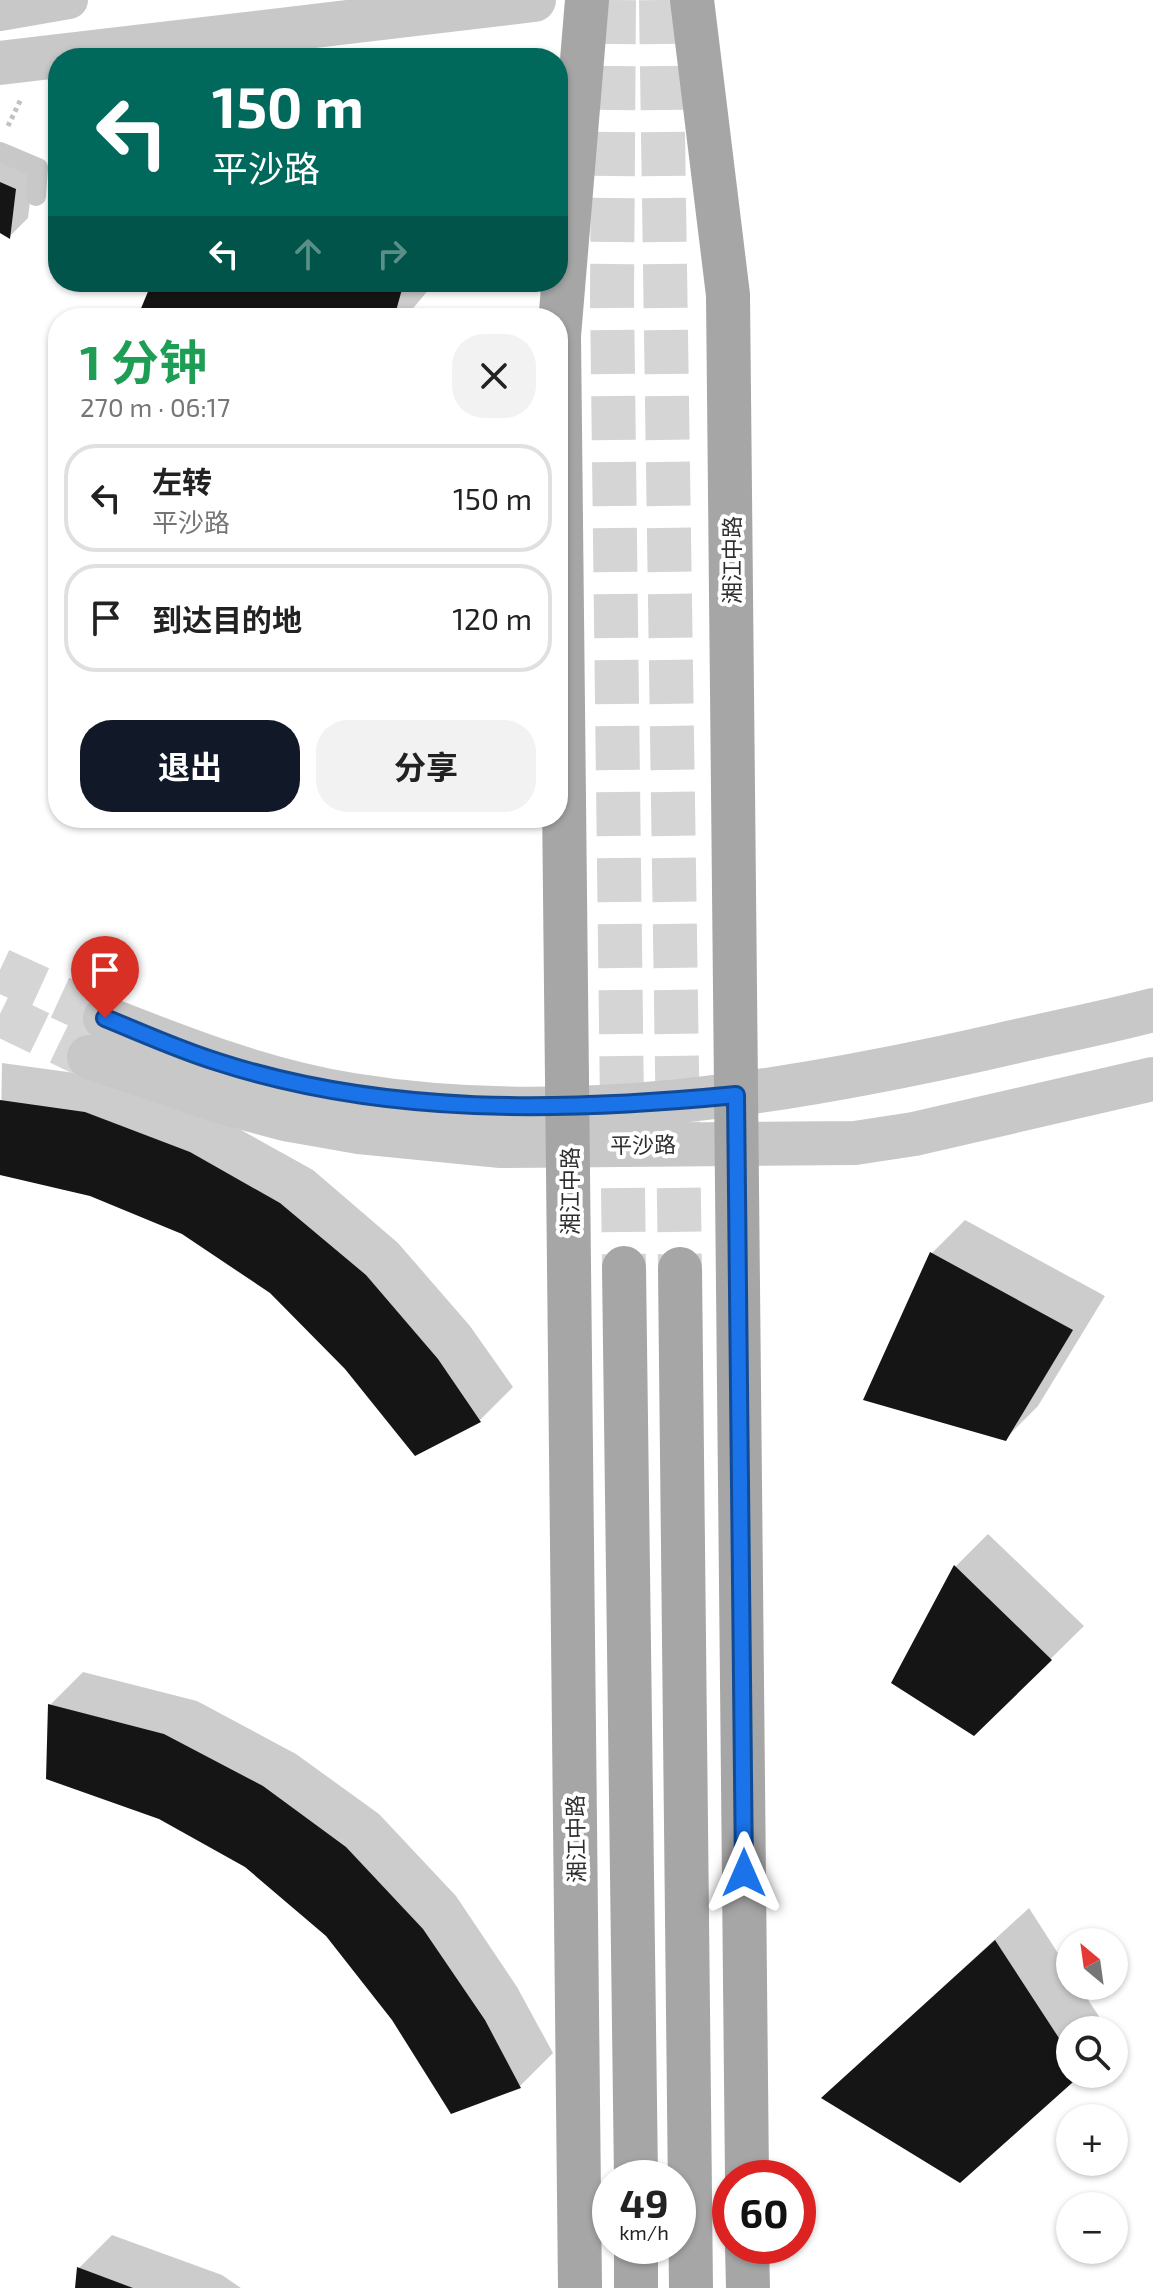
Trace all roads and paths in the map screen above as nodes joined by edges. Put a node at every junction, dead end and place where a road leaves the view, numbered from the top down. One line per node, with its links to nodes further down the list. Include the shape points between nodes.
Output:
1 (69, 0): 5 (street)
2 (534, 0): 6 (street)
3 (587, 0): 11 (main road, 湘江中路)
4 (692, 0): 16 (main road, 湘江中路, via 728,295)
5 (0, 12)
6 (127, 48)
7 (48, 57): 8 (street)
8 (0, 63)
9 (0, 152): 10 (lane, via 38,168)
10 (36, 196)
11 (568, 228)
12 (565, 828): 17 (main road, 湘江中路)
13 (1153, 1010): 16 (street, 平沙路, via 864,1076)
14 (97, 1037): 17 (street, 平沙路, via 353,1095 500,1107)
15 (1153, 1079): 18 (street, 平沙路, via 914,1134 855,1143)
16 (736, 1095): 17 (street, 平沙路, via 653,1103); 18 (main road, 湘江中路)
17 (569, 1125): 18 (street, 平沙路); 25 (main road, 湘江中路)
18 (737, 1143): 22 (main road, 湘江中路)
19 (624, 1268): 21 (main road)
20 (680, 1269): 27 (main road)
21 (636, 2160)
22 (747, 2160)
23 (636, 2264): 26 (main road)
24 (747, 2264): 28 (main road)
25 (580, 2288)
26 (636, 2288)
27 (691, 2288)
28 (748, 2288)

